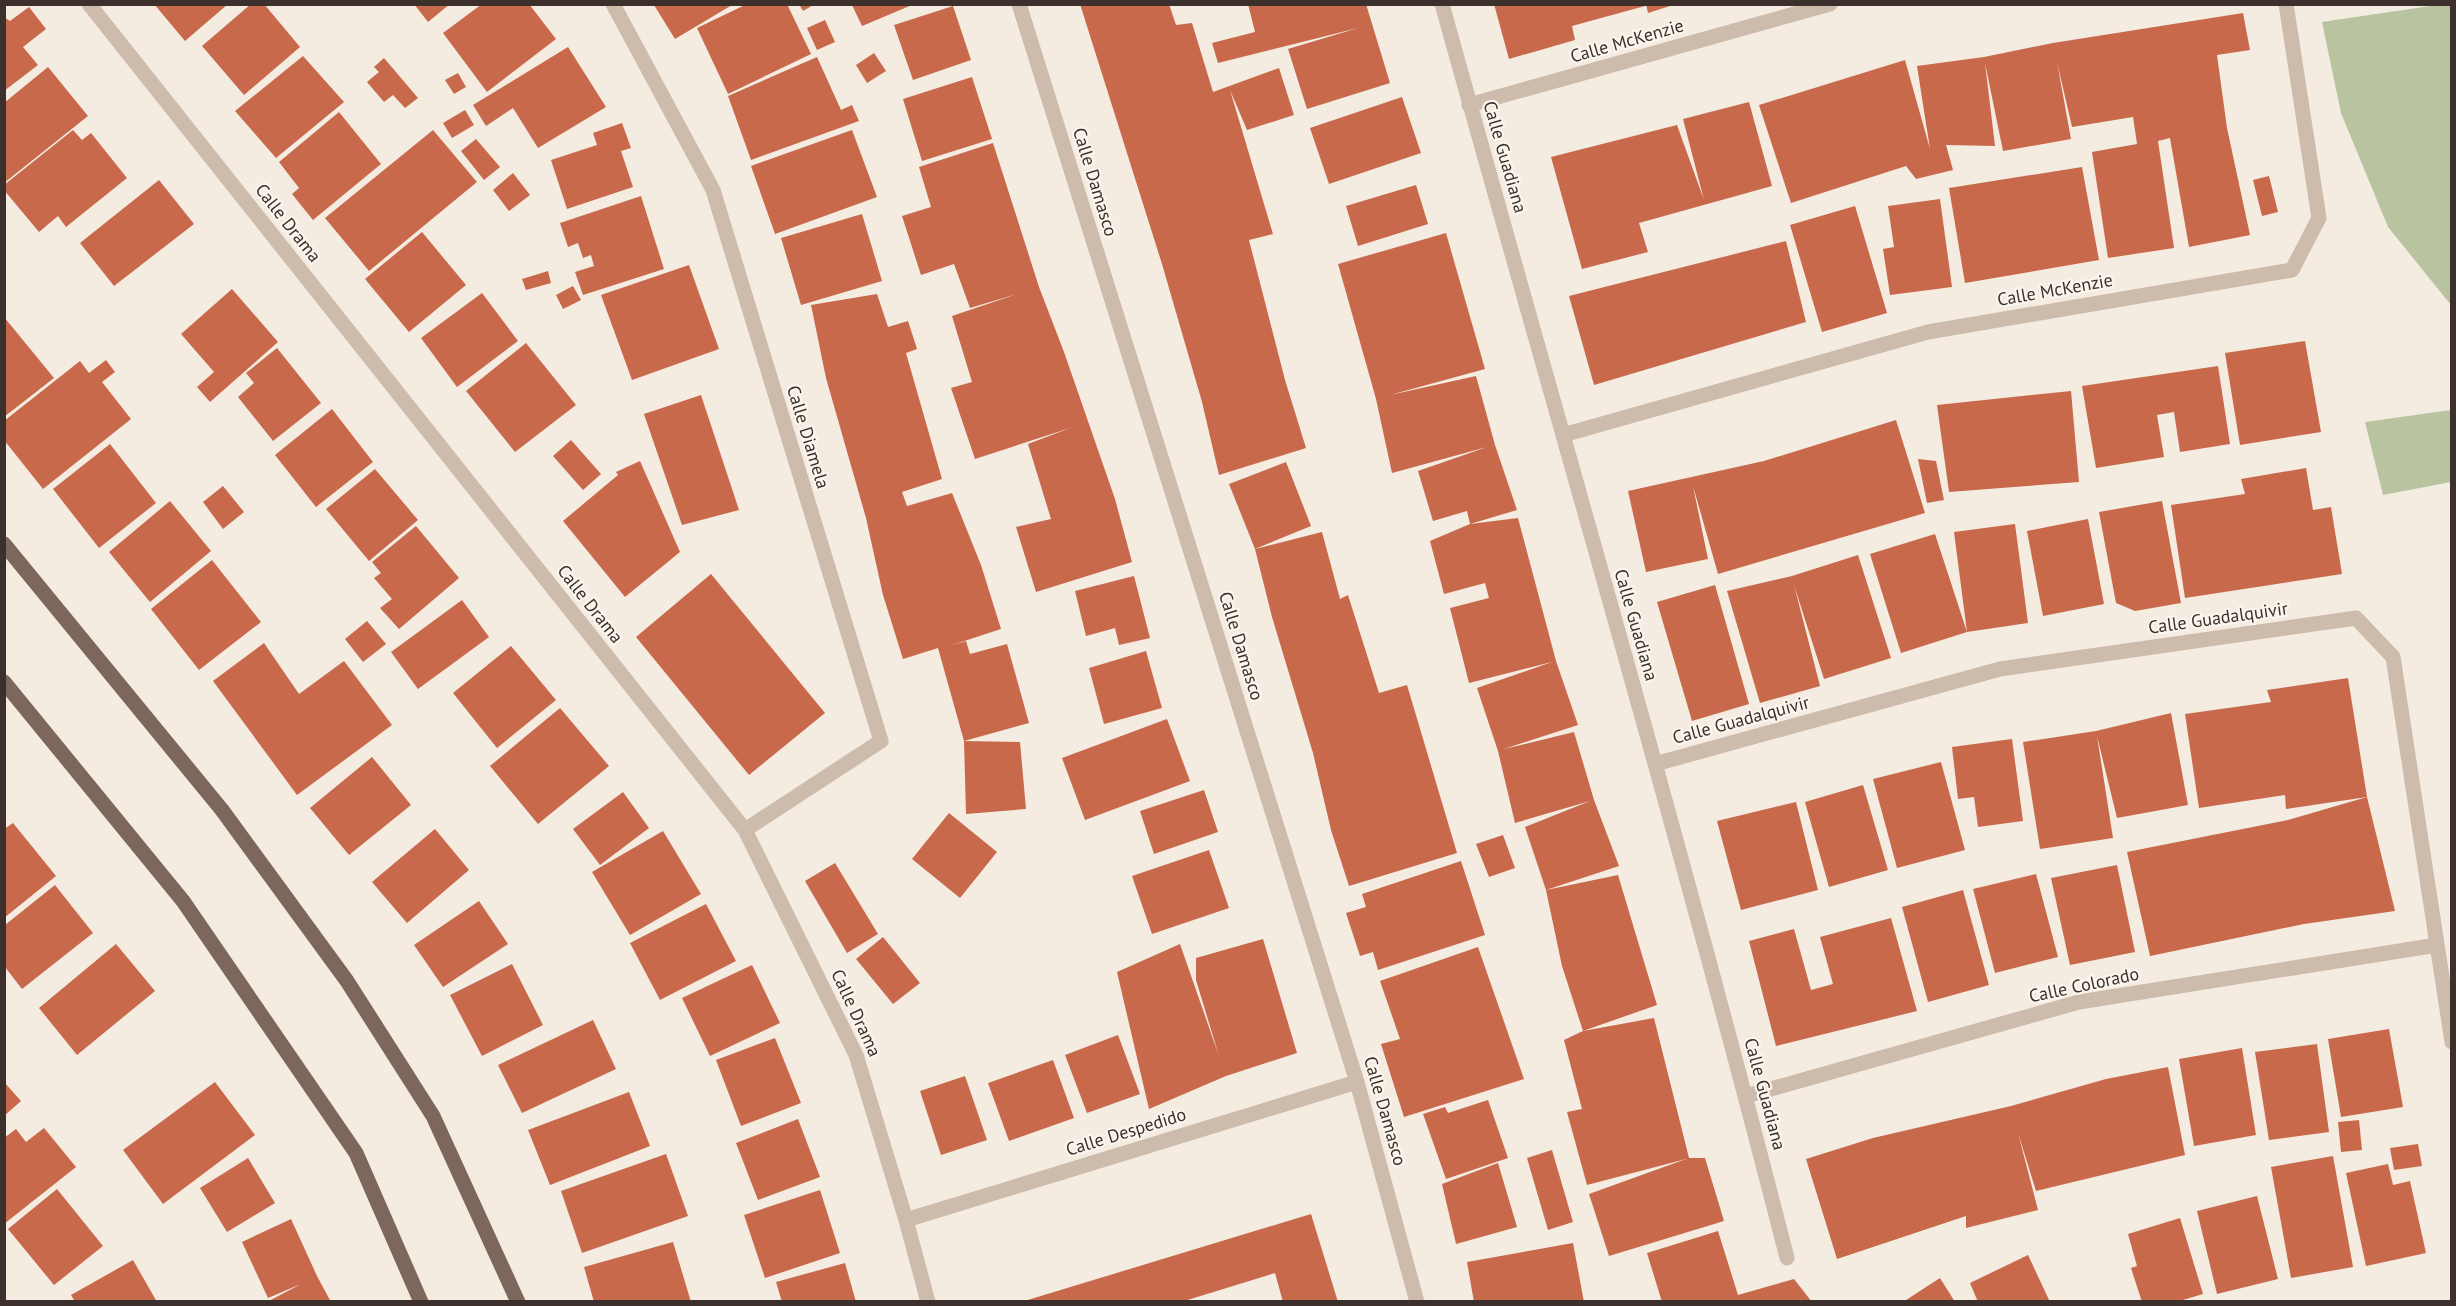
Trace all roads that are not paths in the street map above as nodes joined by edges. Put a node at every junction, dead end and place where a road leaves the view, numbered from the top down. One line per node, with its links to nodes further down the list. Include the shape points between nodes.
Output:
1 (89, 4): 12 (street, Calle Drama)
2 (614, 4): 12 (street, Calle Diamela, via 713,190 881,741)
3 (1019, 4): 15 (street, Calle Damasco)
4 (1442, 4): 7 (street, Calle Guadiana)
5 (1830, 4): 7 (street, Calle McKenzie)
6 (2286, 4): 8 (street, Calle McKenzie, via 2319,218 2292,270 1928,332)
7 (1470, 105): 8 (street, Calle Guadiana)
8 (1563, 435): 11 (street, Calle Guadiana)
9 (4, 544): 20 (main road, via 222,810 347,981 433,1116)
10 (4, 682): 19 (main road, via 183,901 356,1153)
11 (1655, 764): 13 (street, Calle Guadalquivir, via 2000,669 2356,618 2393,657); 16 (street, Calle Guadiana)
12 (746, 830): 17 (street, Calle Drama, via 856,1056)
13 (2438, 945): 14 (street, Calle Guadalquivir); 16 (street, Calle Colorado, via 2079,1002)
14 (2451, 1042)
15 (1358, 1082): 17 (street, Calle Despedido); 22 (street, Calle Damasco)
16 (1746, 1096): 18 (street, Calle Guadiana)
17 (906, 1220): 21 (street, Calle Drama)
18 (1787, 1258)
19 (421, 1302)
20 (518, 1302)
21 (928, 1302)
22 (1418, 1302)

